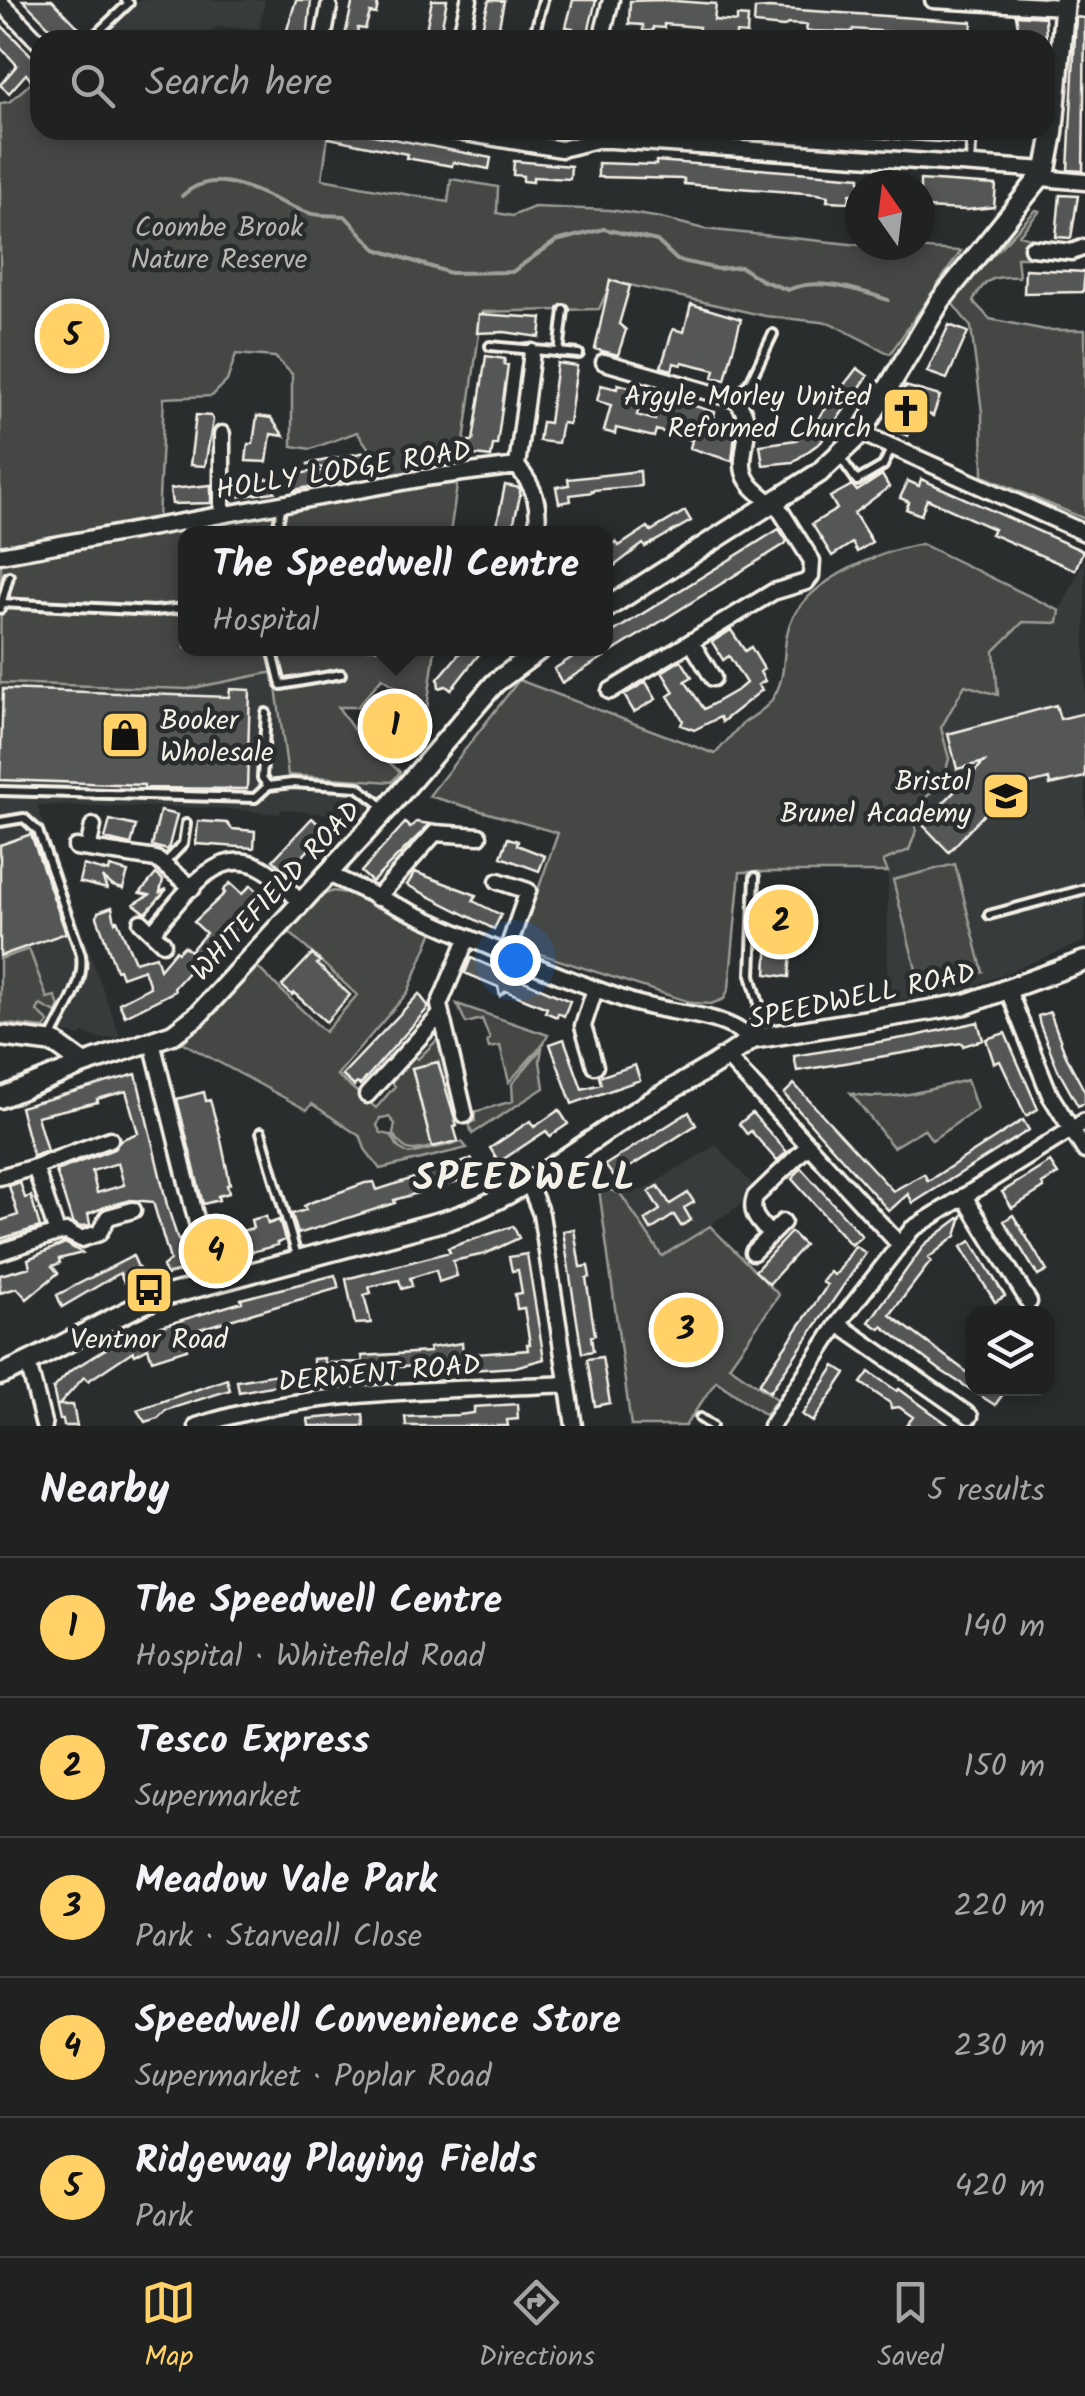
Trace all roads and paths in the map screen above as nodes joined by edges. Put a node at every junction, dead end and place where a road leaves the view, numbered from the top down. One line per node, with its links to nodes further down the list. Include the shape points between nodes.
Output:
1 (126, 0): 9 (lane)
2 (469, 0): 11 (street)
3 (543, 0): 12 (lane)
4 (611, 0): 13 (street)
5 (933, 0): 7 (street)
6 (0, 2): 14 (street)
7 (1064, 3): 15 (main road)
8 (329, 7): 10 (street)
9 (101, 30)
10 (324, 30)
11 (462, 30)
12 (536, 30)
13 (604, 30)
14 (30, 32)
15 (1055, 80)
16 (507, 140): 17 (street, via 561,149)
17 (578, 140)
18 (610, 140): 21 (street)
19 (971, 140): 21 (lane)
20 (1048, 140): 22 (main road)
21 (970, 165): 22 (street)
22 (1044, 174): 23 (street); 34 (main road, via 940,300)
23 (1085, 182)
24 (1085, 247): 25 (street)
25 (1032, 248)
26 (564, 310): 30 (lane)
27 (774, 334): 33 (lane)
28 (490, 346): 29 (lane)
29 (532, 352): 30 (lane); 38 (street)
30 (559, 353): 31 (lane)
31 (579, 354)
32 (604, 362): 33 (street)
33 (736, 400): 40 (street, via 749,425 746,479)
34 (860, 433): 36 (street); 37 (main road)
35 (222, 434): 41 (street)
36 (892, 448): 37 (lane, via 883,466 857,482); 44 (street)
37 (839, 456): 40 (main road)
38 (517, 466): 39 (street, HOLLY LODGE ROAD); 43 (street, via 538,498)
39 (282, 503): 41 (street, HOLLY LODGE ROAD); 42 (lane)
40 (774, 503): 47 (main road); 50 (street, via 806,549 811,576)
41 (222, 513): 45 (street, HOLLY LODGE ROAD)
42 (278, 526)
43 (536, 526)
44 (1085, 533)
45 (0, 554)
46 (9, 576): 48 (lane)
47 (613, 604)
48 (1, 606): 49 (lane)
49 (178, 609)
50 (691, 642): 54 (street); 55 (street)
51 (274, 656): 53 (lane, via 281,685)
52 (518, 656): 59 (main road, WHITEFIELD ROAD)
53 (341, 674)
54 (713, 678)
55 (610, 692)
56 (266, 713): 57 (lane, via 262,778)
57 (268, 786): 58 (lane, via 254,798); 59 (lane, via 358,786)
58 (0, 791)
59 (386, 810): 65 (main road, WHITEFIELD ROAD)
60 (0, 822): 82 (lane, via 24,818 38,830 80,954 77,992)
61 (186, 824): 64 (lane, via 184,844)
62 (93, 826): 64 (street, via 82,848)
63 (480, 836): 70 (street, via 435,833)
64 (164, 864): 68 (street)
65 (326, 874): 70 (street); 71 (main road, WHITEFIELD ROAD)
66 (755, 877): 81 (lane, via 751,975 759,1004)
67 (498, 881): 75 (street, via 528,891)
68 (193, 888): 71 (street, via 222,864 250,863); 73 (street)
69 (1085, 889): 72 (lane)
70 (377, 898): 74 (street)
71 (300, 902): 83 (main road, WHITEFIELD ROAD, via 198,1015)
72 (989, 915)
73 (152, 932)
74 (467, 939): 75 (street); 79 (street, via 441,995)
75 (506, 954): 77 (street)
76 (1085, 961): 78 (main road, SPEEDWELL ROAD)
77 (594, 989): 81 (street, via 732,1023); 86 (street, via 583,1018)
78 (1008, 990): 81 (main road, SPEEDWELL ROAD, via 920,1014); 91 (street, via 1034,1062)
79 (440, 1014): 87 (street, via 395,1052); 89 (street)
80 (0, 1036): 82 (main road)
81 (752, 1040): 84 (main road, SPEEDWELL ROAD)
82 (50, 1041): 85 (main road)
83 (152, 1042): 85 (main road, WHITEFIELD ROAD); 108 (street)
84 (728, 1058): 94 (street); 98 (main road, SPEEDWELL ROAD)
85 (84, 1064): 88 (main road, WHITEFIELD ROAD)
86 (595, 1066)
87 (366, 1095)
88 (0, 1098)
89 (466, 1115)
90 (1085, 1121): 91 (street)
91 (1070, 1130): 95 (street); 99 (street)
92 (262, 1132): 107 (lane)
93 (110, 1140): 96 (street)
94 (809, 1145): 103 (street, via 755,1197 754,1217); 104 (street)
95 (1085, 1151)
96 (35, 1166): 97 (street); 102 (street)
97 (0, 1178)
98 (529, 1184): 107 (main road, SPEEDWELL ROAD, via 451,1219); 113 (street, via 541,1214)
99 (964, 1196): 104 (street); 109 (street)
100 (132, 1210): 102 (street, via 81,1239)
101 (783, 1222): 103 (street)
102 (57, 1233): 105 (street)
103 (770, 1234): 106 (street)
104 (898, 1244): 110 (street)
105 (0, 1252)
106 (752, 1252)
107 (298, 1259): 108 (main road, SPEEDWELL ROAD)
108 (212, 1283): 111 (main road, SPEEDWELL ROAD, via 130,1309)
109 (1029, 1302)
110 (838, 1324): 114 (street); 120 (street)
111 (28, 1363): 112 (main road, SPEEDWELL ROAD); 116 (street)
112 (0, 1374)
113 (568, 1384): 117 (street, DERWENT ROAD, via 312,1400); 118 (street)
114 (970, 1416)
115 (700, 1418): 119 (lane)
116 (44, 1426)
117 (197, 1426)
118 (574, 1426)
119 (712, 1426)
120 (771, 1426)

